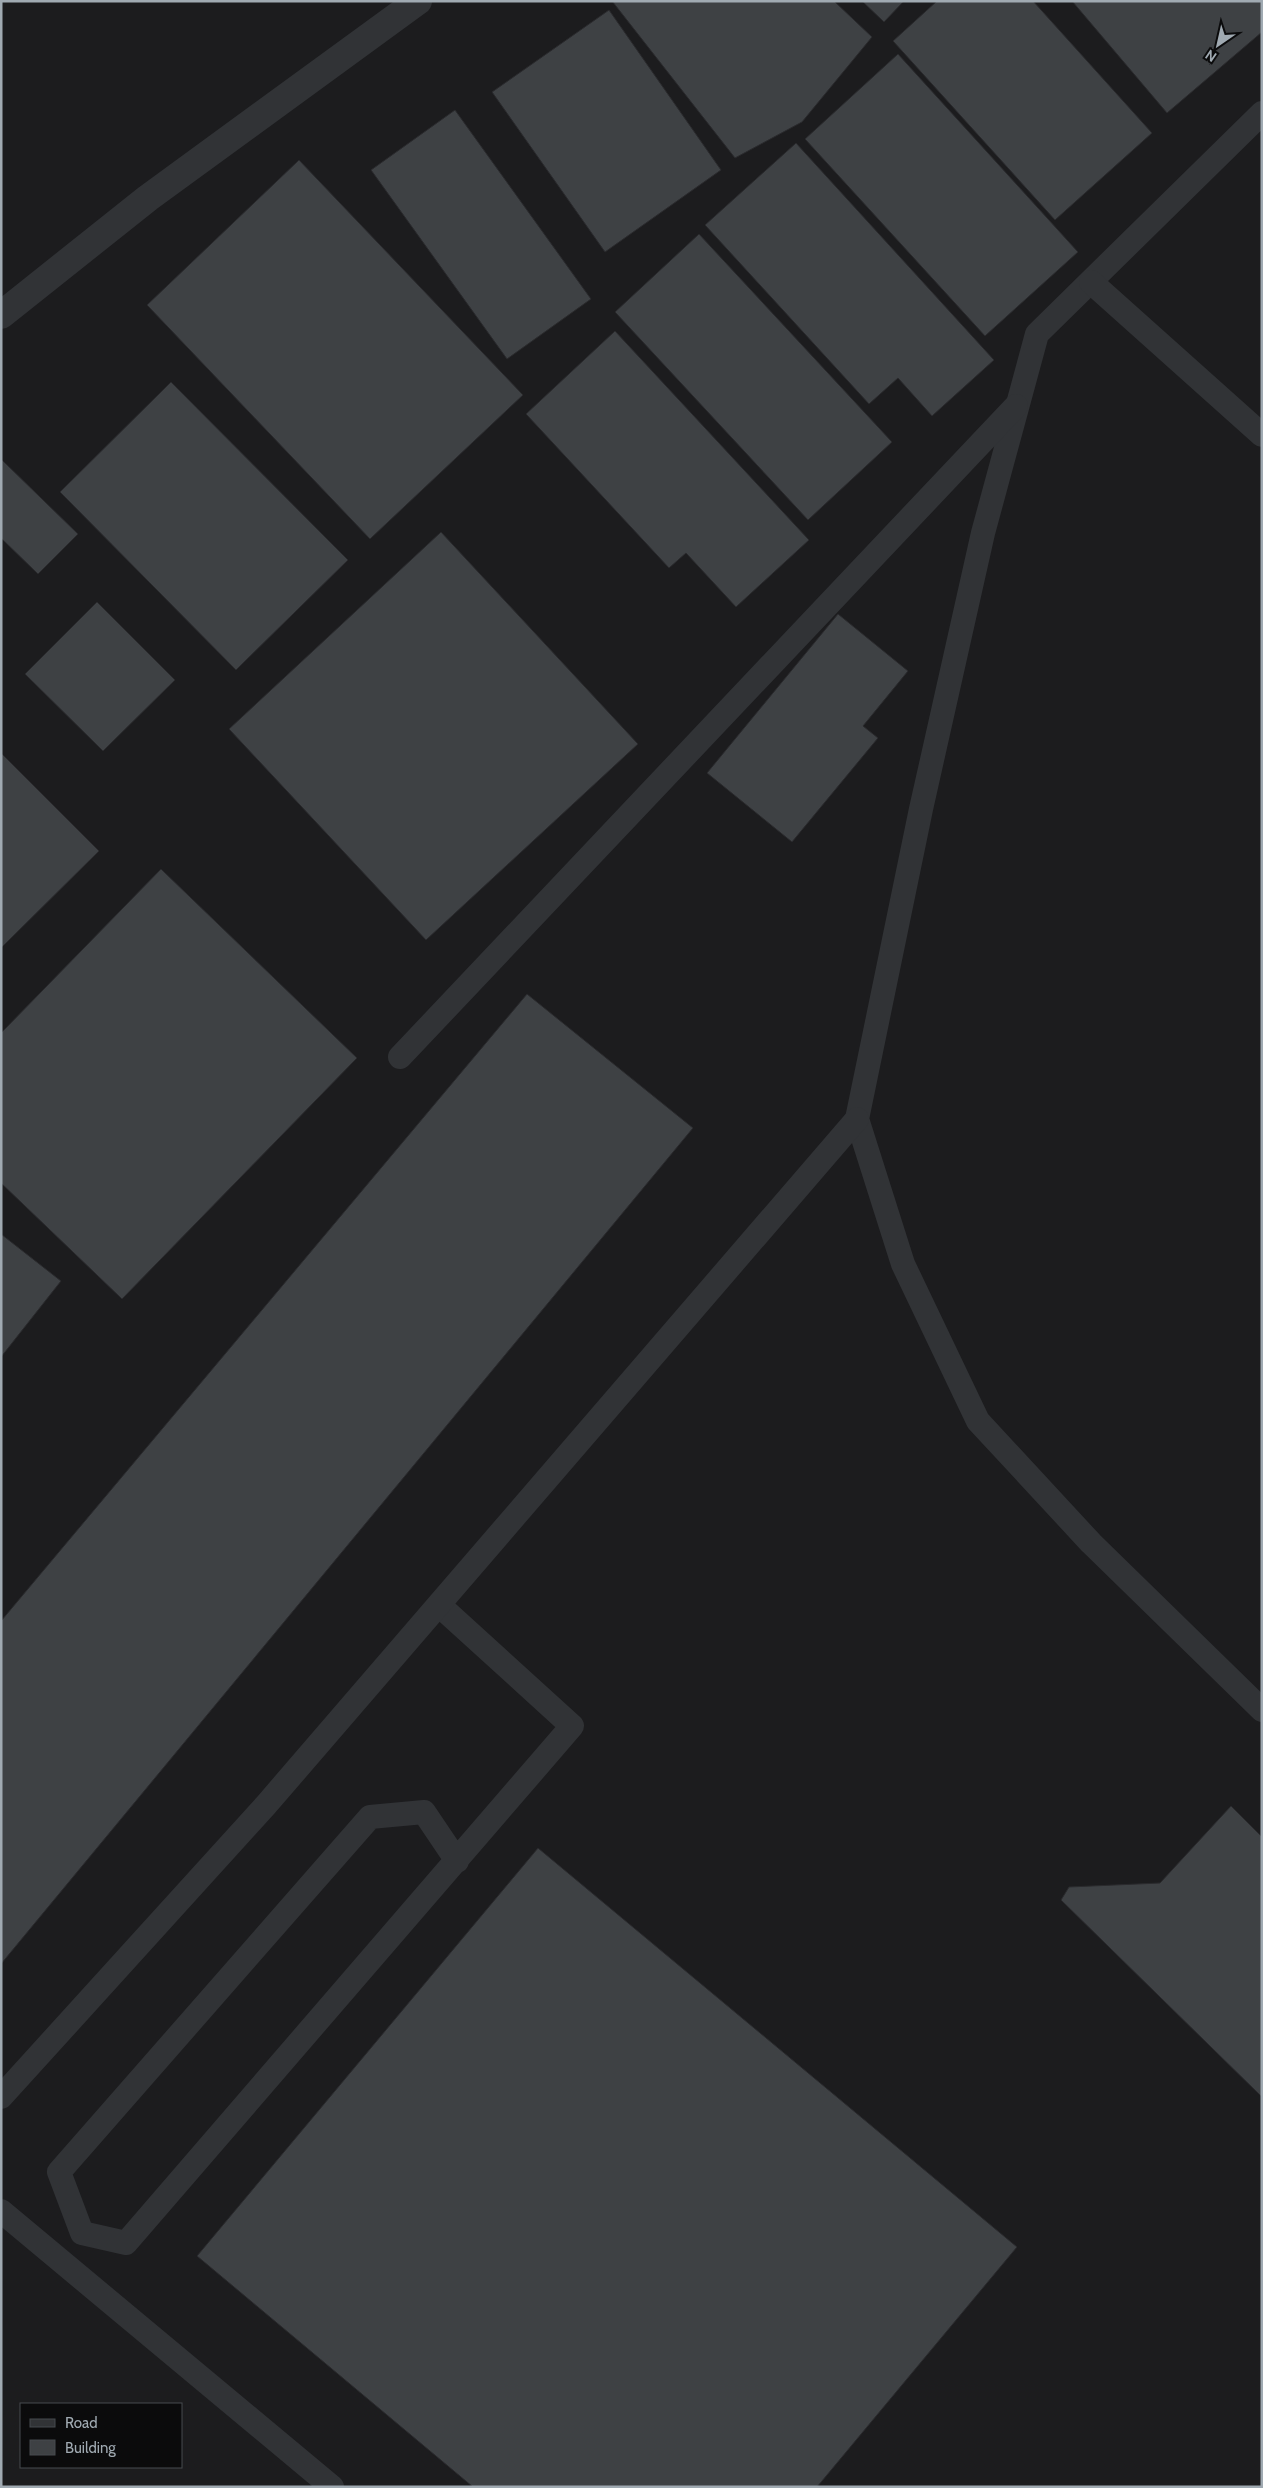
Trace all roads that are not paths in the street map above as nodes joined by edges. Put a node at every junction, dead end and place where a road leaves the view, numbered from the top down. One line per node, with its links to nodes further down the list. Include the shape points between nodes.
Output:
1 (418, 1): 4 (street, via 148,198)
2 (1262, 113): 3 (lane)
3 (1091, 282): 5 (lane, via 1037,334); 6 (lane)
4 (1, 315)
5 (1019, 403): 7 (lane); 8 (lane, via 983,532 921,809)
6 (1262, 435)
7 (400, 1057)
8 (858, 1119): 9 (lane); 10 (lane, via 903,1264 978,1421 1091,1543)
9 (439, 1605): 11 (lane, via 572,1726); 12 (lane, via 266,1805)
10 (1262, 1710)
11 (457, 1860): 11 (lane, via 126,2243 82,2233 59,2172 370,1817 424,1812)
12 (1, 2097)
13 (1, 2211): 14 (lane)
14 (332, 2487)

